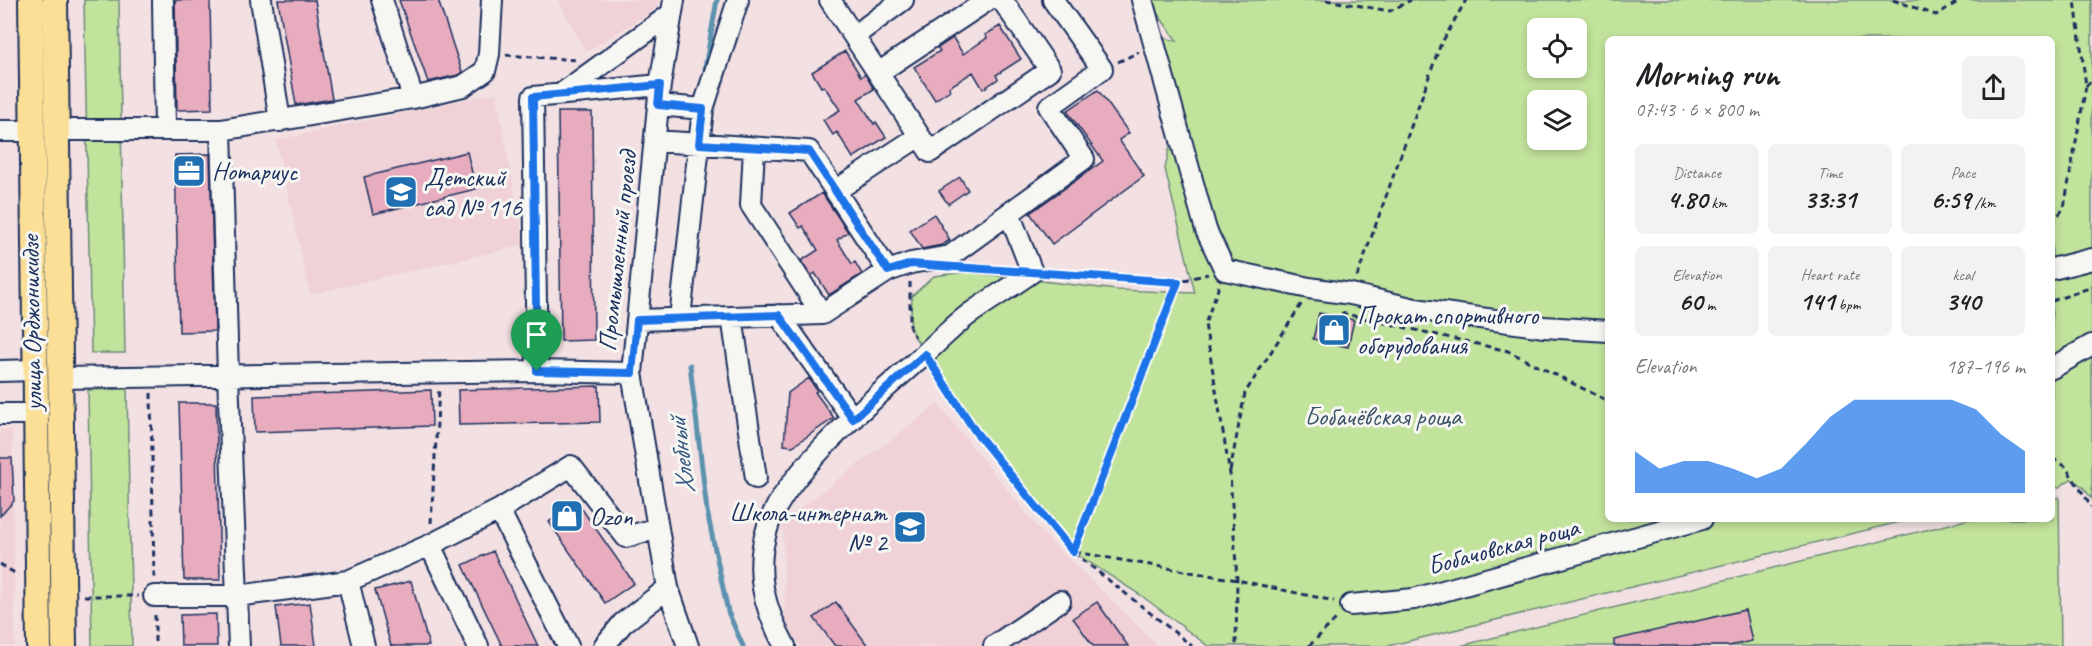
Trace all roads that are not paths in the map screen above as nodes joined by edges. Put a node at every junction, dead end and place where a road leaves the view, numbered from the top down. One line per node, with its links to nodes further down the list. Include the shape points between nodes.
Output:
1 (31, 0): 27 (main road, улица Орджоникидзе)
2 (55, 0): 24 (main road, улица Орджоникидзе)
3 (163, 0): 23 (street)
4 (261, 0): 22 (street)
5 (382, 0): 19 (street)
6 (492, 0): 19 (street, via 485,71 463,86)
7 (738, 0): 21 (street)
8 (830, 0): 15 (street)
9 (903, 0): 15 (street)
10 (988, 0): 16 (street)
11 (1002, 0): 28 (street, via 1050,70 930,152)
12 (1053, 0): 33 (street, via 1102,69 1049,107 1084,159)
13 (1142, 0): 42 (street, via 1224,281 1305,296 1351,294 1415,309 1544,327)
14 (673, 7): 17 (street, Промышленный проезд); 18 (street)
15 (854, 36): 16 (street)
16 (878, 72): 28 (street)
17 (660, 85): 18 (street); 20 (street, Промышленный проезд)
18 (561, 94): 47 (street, via 533,97)
19 (413, 98): 22 (street)
20 (658, 105): 21 (street); 29 (street, Промышленный проезд)
21 (703, 109): 30 (street)
22 (280, 121): 25 (street)
23 (165, 129): 24 (street); 25 (street)
24 (57, 130): 50 (main road, улица Орджоникидзе)
25 (220, 130): 49 (street)
26 (0, 131): 27 (street)
27 (33, 131): 45 (main road, улица Орджоникидзе)
28 (918, 136): 32 (street)
29 (654, 141): 30 (street); 41 (street, Промышленный проезд)
30 (699, 144): 31 (street); 40 (street)
31 (754, 148): 32 (street, via 809,151); 37 (street, via 751,205)
32 (835, 191): 36 (street)
33 (1009, 213): 36 (street, via 950,256); 53 (street, via 1032,272 966,317)
34 (2092, 259): 35 (street)
35 (2055, 268)
36 (888, 271): 37 (street)
37 (822, 314): 38 (street)
38 (779, 315): 39 (street); 53 (street)
39 (732, 317): 40 (street); 54 (street)
40 (680, 318): 41 (street)
41 (637, 320): 48 (street, Промышленный проезд)
42 (1605, 331)
43 (2092, 345): 44 (street)
44 (2055, 366)
45 (35, 370): 46 (street); 52 (main road, улица Орджоникидзе)
46 (0, 371)
47 (537, 371): 48 (street); 49 (street)
48 (632, 373): 57 (street, Промышленный проезд)
49 (228, 376): 50 (street); 62 (street)
50 (60, 378): 66 (main road, улица Орджоникидзе)
51 (0, 414): 52 (street)
52 (36, 414): 65 (main road, улица Орджоникидзе)
53 (853, 419): 73 (street, via 782,495 767,526 760,572 766,604)
54 (756, 478)
55 (499, 510): 57 (street, via 571,466 626,537); 58 (street); 70 (street)
56 (1691, 522): 64 (street, Бобачовская роща, via 1414,599)
57 (657, 528): 60 (street, Промышленный проезд)
58 (430, 545): 59 (street); 69 (street)
59 (348, 581): 62 (street); 68 (street)
60 (668, 588): 71 (street, via 623,623); 72 (street, Промышленный проезд)
61 (154, 596): 62 (street)
62 (237, 596): 67 (street)
63 (1060, 601): 74 (street)
64 (1351, 604)
65 (39, 646)
66 (64, 646)
67 (239, 646)
68 (364, 646)
69 (478, 646)
70 (568, 646)
71 (604, 646)
72 (688, 646)
73 (785, 646)
74 (994, 646)

